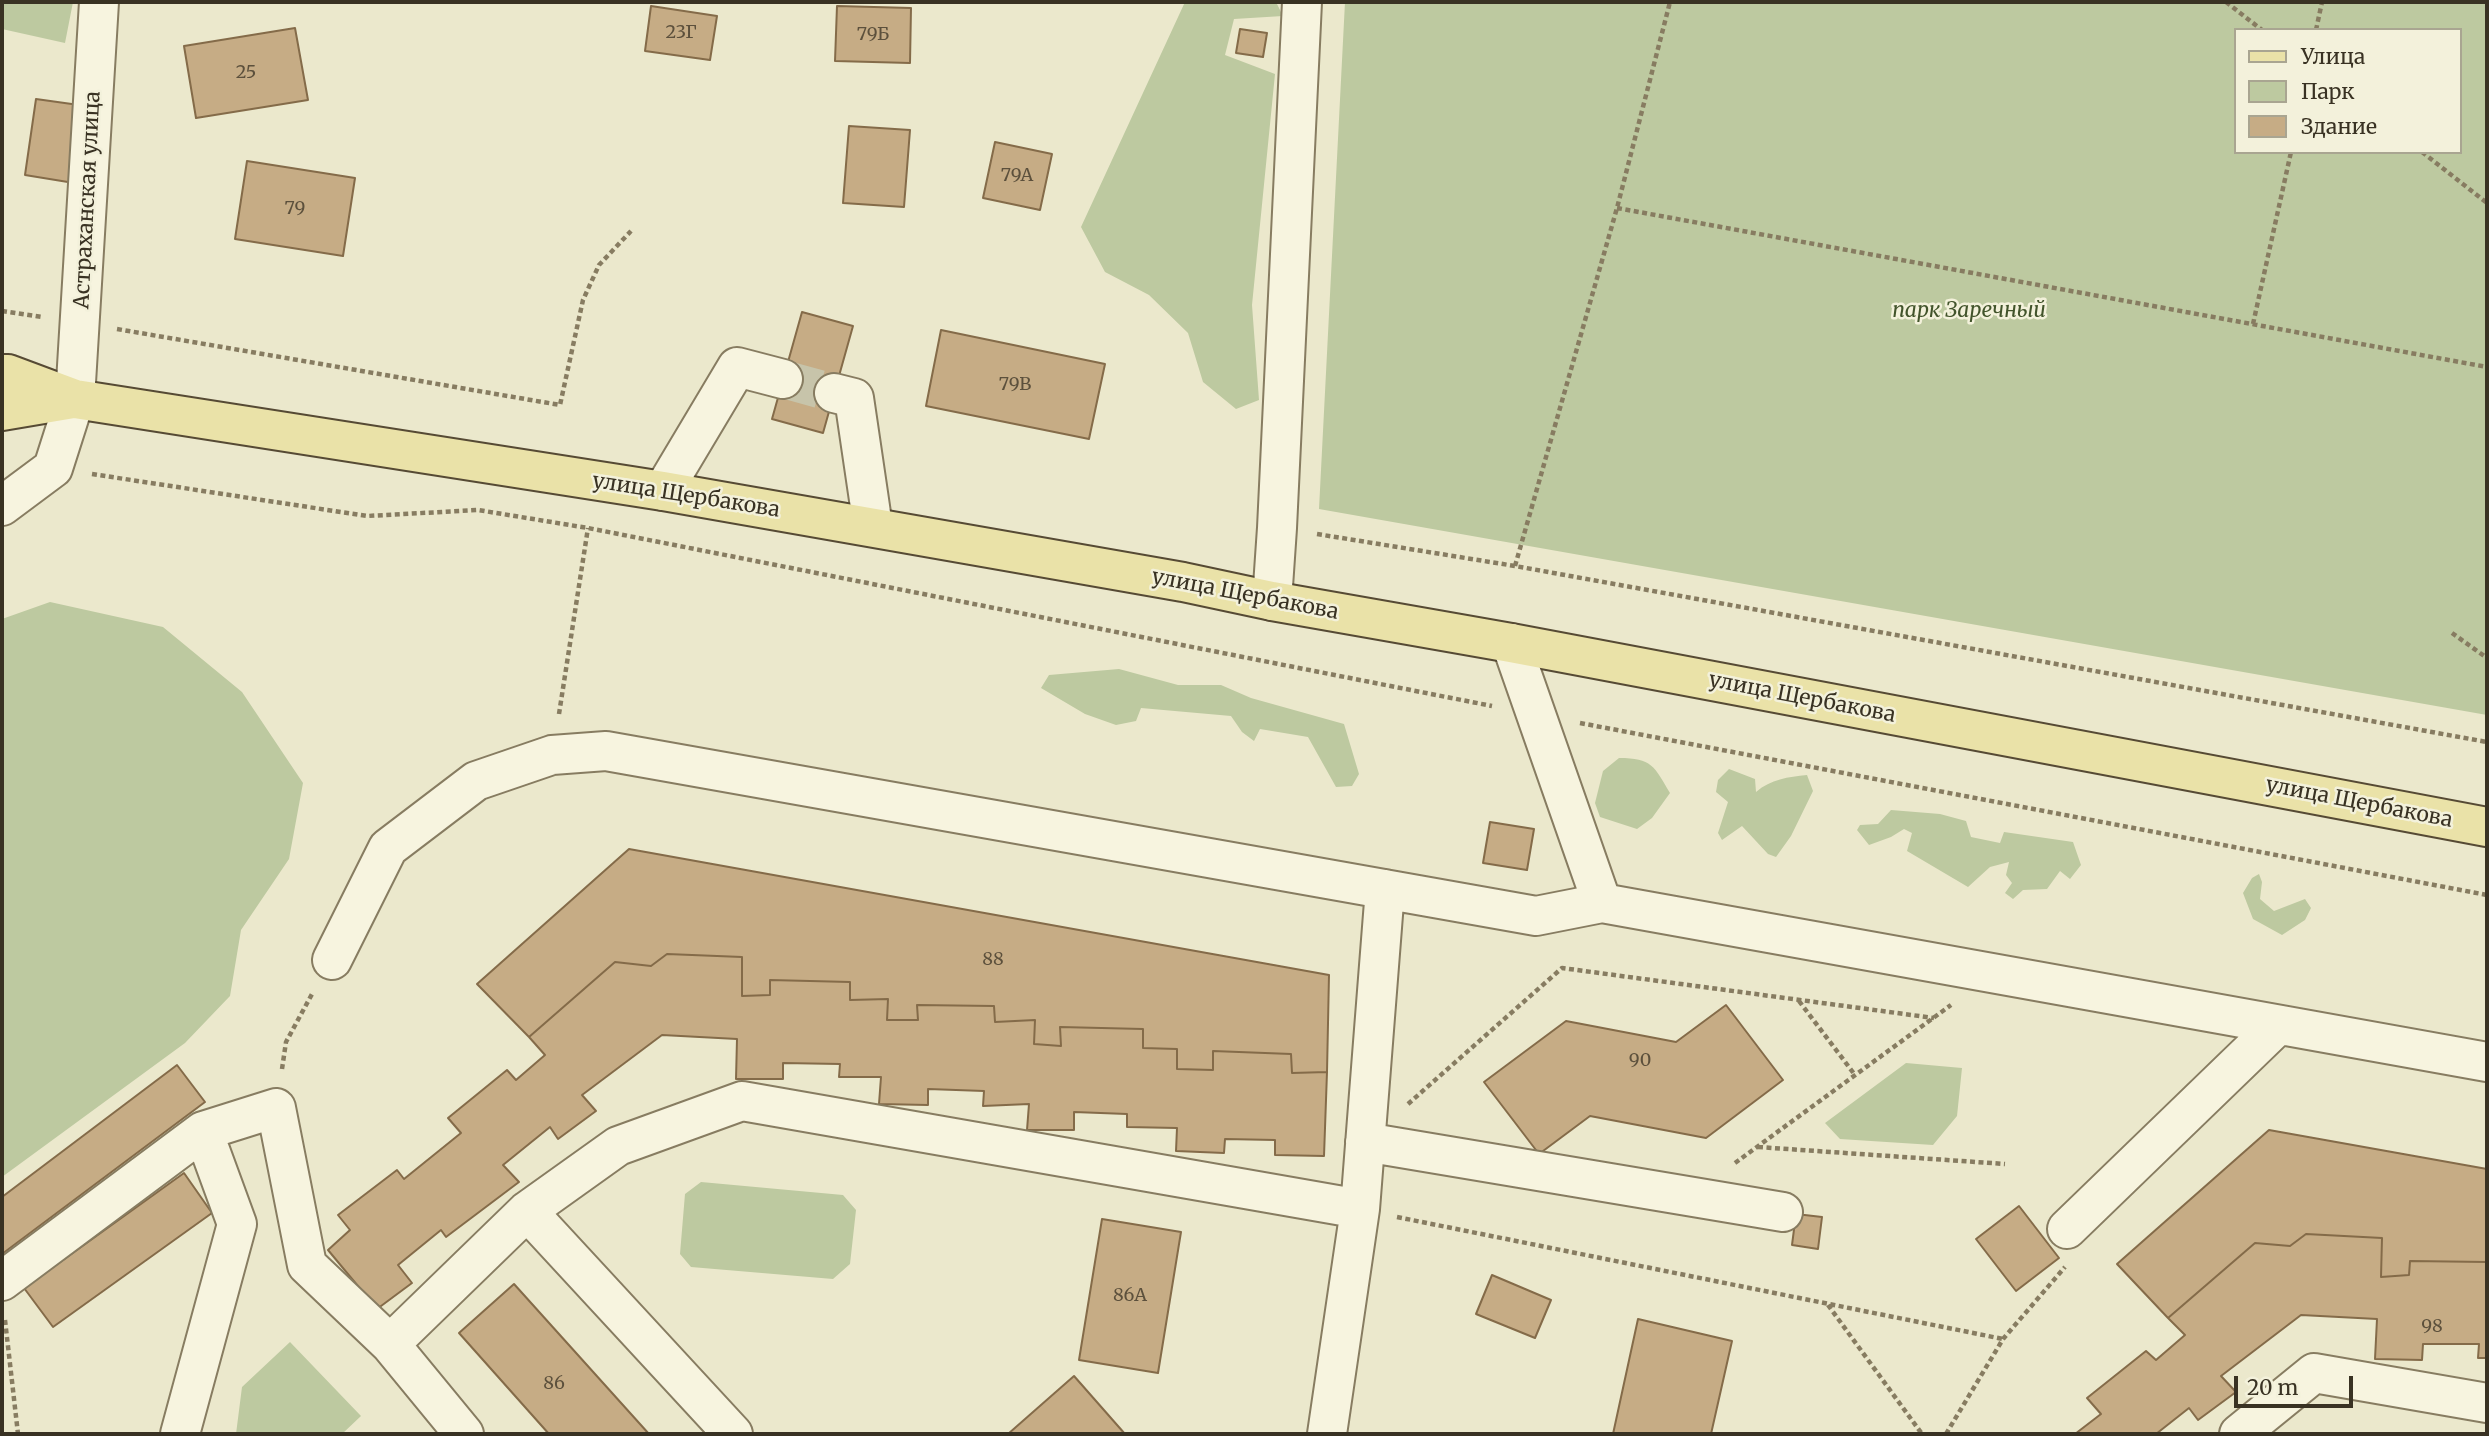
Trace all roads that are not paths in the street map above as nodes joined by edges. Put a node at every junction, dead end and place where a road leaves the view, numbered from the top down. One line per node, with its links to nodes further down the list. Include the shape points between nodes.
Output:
1 (99, 2): 6 (street, Астраханская улица)
2 (1302, 2): 10 (street)
3 (783, 379): 7 (street, via 737,367)
4 (3, 383): 6 (main road, улица Щербакова)
5 (834, 393): 9 (street, via 854,398)
6 (75, 399): 7 (main road, улица Щербакова); 8 (street, Астраханская улица, via 53,468)
7 (663, 491): 9 (main road, улица Щербакова)
8 (2, 506)
9 (873, 527): 10 (main road, улица Щербакова)
10 (1272, 601): 11 (main road, улица Щербакова)
11 (1511, 643): 12 (main road, улица Щербакова); 14 (street)
12 (2487, 827)
13 (1385, 889): 14 (street, via 1536,916); 15 (street, via 606,751 552,755 476,781 388,848); 19 (street)
14 (1602, 903): 16 (street)
15 (331, 960)
16 (2278, 1025): 17 (street); 23 (street)
17 (2487, 1062)
18 (203, 1131): 24 (street); 25 (street, via 276,1108 307,1265); 27 (street, via 237,1224)
19 (1365, 1142): 20 (street); 22 (street)
20 (1360, 1209): 21 (street, via 742,1101 618,1146); 30 (street)
21 (527, 1211): 25 (street); 29 (street)
22 (1783, 1212)
23 (2067, 1229)
24 (3, 1295)
25 (390, 1344): 28 (street)
26 (2487, 1403): 31 (street, via 2314,1373)
27 (180, 1434)
28 (464, 1434)
29 (733, 1434)
30 (1327, 1434)
31 (2239, 1434)

